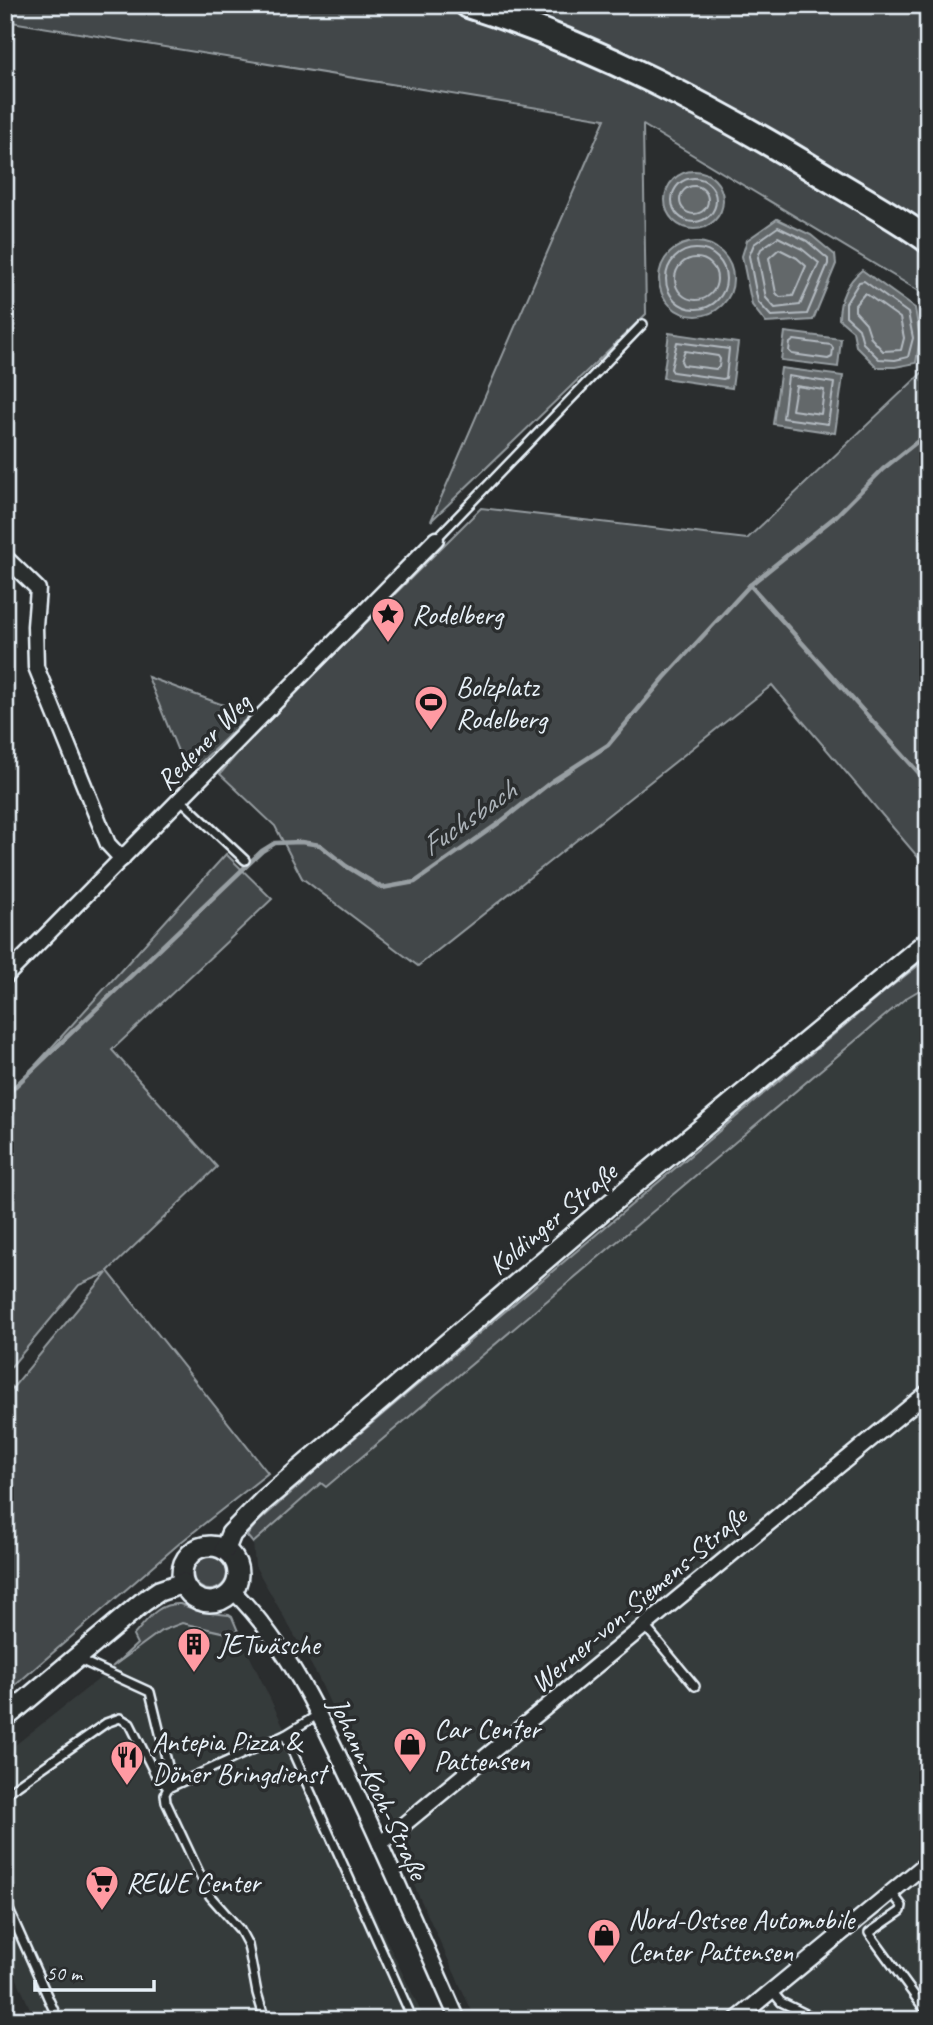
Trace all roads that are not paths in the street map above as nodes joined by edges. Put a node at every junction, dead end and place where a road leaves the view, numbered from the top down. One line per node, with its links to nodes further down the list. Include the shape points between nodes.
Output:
1 (468, 5): 2 (highway, via 660,82 749,130)
2 (925, 238)
3 (643, 324): 4 (lane)
4 (436, 539): 6 (street, Redener Weg)
5 (5, 557): 7 (street, via 38,589 36,667 108,844)
6 (180, 799): 7 (street, Redener Weg); 8 (lane)
7 (122, 859): 10 (street, Redener Weg)
8 (245, 860)
9 (928, 941): 12 (street, Koldinger Straße, via 263,1501 231,1534)
10 (5, 977)
11 (928, 1392): 15 (street, Werner-von-Siemens-Straße)
12 (225, 1549): 13 (street, via 208,1545 192,1552 183,1566); 14 (street, via 238,1568)
13 (183, 1583): 14 (street, via 190,1594 206,1602 224,1599); 16 (street, via 142,1602)
14 (233, 1591): 18 (street, Johann-Koch-Straße, via 274,1637)
15 (645, 1625): 17 (lane); 23 (street, Werner-von-Siemens-Straße)
16 (76, 1659): 19 (street); 21 (lane, via 150,1692 168,1766)
17 (695, 1686)
18 (319, 1714): 20 (lane); 23 (street, Johann-Koch-Straße)
19 (5, 1718)
20 (285, 1735): 21 (lane); 31 (lane)
21 (168, 1788): 22 (lane, via 154,1772 130,1724 120,1718 106,1723); 30 (lane, via 166,1802 210,1896 248,1945)
22 (5, 1794)
23 (380, 1844): 32 (street, Johann-Koch-Straße)
24 (928, 1862): 25 (street)
25 (891, 1892): 27 (street); 28 (lane, via 901,1911 869,1933)
26 (5, 1901): 29 (lane)
27 (771, 1991): 33 (street); 34 (lane, via 781,2002)
28 (928, 2014)
29 (58, 2020)
30 (265, 2020)
31 (413, 2020)
32 (458, 2020)
33 (736, 2020)
34 (818, 2020)

